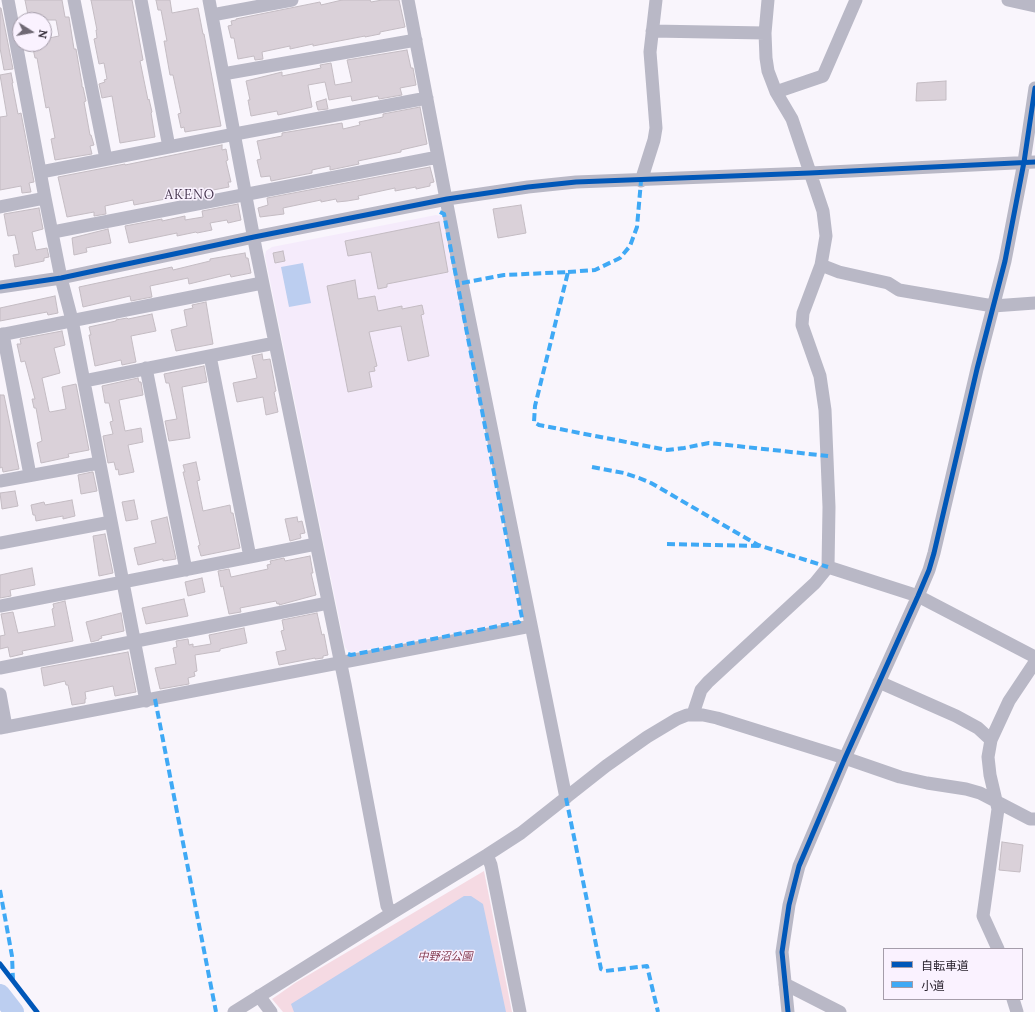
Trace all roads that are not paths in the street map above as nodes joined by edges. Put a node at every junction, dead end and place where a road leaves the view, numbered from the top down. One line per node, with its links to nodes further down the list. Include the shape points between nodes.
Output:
1 (8, 0): 26 (street)
2 (74, 0): 24 (street)
3 (141, 0): 22 (street)
4 (209, 0): 13 (street)
5 (292, 0): 11 (street)
6 (408, 0): 16 (street)
7 (656, 0): 14 (street)
8 (768, 0): 15 (street)
9 (856, 0): 19 (street, via 823,76)
10 (1008, 0): 12 (street)
11 (279, 1): 13 (street)
12 (1035, 6)
13 (212, 15): 17 (street)
14 (652, 31): 15 (street); 28 (street, via 650,52 656,128)
15 (765, 33): 19 (street, via 768,71)
16 (416, 40): 17 (street); 20 (street)
17 (223, 74): 21 (street)
18 (1035, 88): 25 (street)
19 (776, 92): 27 (street, via 792,119)
20 (427, 98): 21 (street); 23 (street)
21 (235, 134): 22 (street); 29 (street)
22 (169, 147): 24 (street)
23 (438, 157): 29 (street); 31 (street)
24 (106, 159): 26 (street)
25 (1030, 162): 27 (street); 40 (street)
26 (41, 172): 30 (street)
27 (810, 173): 28 (street); 35 (street, via 823,211 826,236)
28 (641, 181): 31 (street, via 576,182)
29 (246, 194): 33 (street); 34 (street)
30 (45, 198): 32 (street); 33 (street)
31 (447, 199): 34 (street); 60 (street)
32 (0, 207)
33 (53, 232): 36 (street)
34 (254, 237): 36 (street); 37 (street)
35 (821, 265): 40 (street, via 839,272 888,283 899,290); 54 (street, via 803,313 802,325 820,376 826,410)
36 (61, 278): 38 (street); 41 (street)
37 (262, 283): 41 (street); 43 (street)
38 (0, 287)
39 (1035, 303): 40 (street)
40 (993, 306): 57 (street, via 934,553)
41 (72, 320): 42 (street); 46 (street)
42 (1, 335): 48 (street)
43 (275, 343): 44 (street); 52 (street)
44 (210, 356): 45 (street); 53 (street)
45 (146, 368): 46 (street); 55 (street)
46 (84, 381): 47 (street)
47 (99, 463): 48 (street); 50 (street)
48 (30, 475): 49 (street)
49 (0, 481)
50 (111, 522): 51 (street); 56 (street)
51 (0, 543)
52 (316, 544): 53 (street); 58 (street)
53 (250, 557): 55 (street)
54 (828, 566): 57 (street); 69 (street, via 815,583 708,682 701,690)
55 (186, 570): 56 (street)
56 (122, 582): 59 (street); 61 (street)
57 (918, 596): 62 (street); 66 (street)
58 (328, 603): 61 (street); 63 (street)
59 (0, 606)
60 (531, 626): 63 (street); 73 (street)
61 (134, 641): 65 (street); 68 (street)
62 (1035, 657)
63 (340, 662): 68 (street); 77 (street, via 388,906)
64 (1035, 662): 71 (street, via 1009,701)
65 (0, 668)
66 (878, 682): 71 (street, via 956,716 978,728); 72 (street)
67 (0, 694): 70 (street)
68 (146, 701): 70 (street)
69 (693, 714): 72 (street, via 717,718); 73 (street, via 678,719 647,737)
70 (3, 728)
71 (991, 740): 74 (street, via 988,757)
72 (845, 758): 74 (street, via 900,777 980,793); 79 (street, via 799,866 789,904 782,952)
73 (566, 798): 76 (street)
74 (996, 802): 75 (street); 78 (street, via 998,809 983,916)
75 (1035, 819)
76 (487, 855): 77 (street); 84 (street)
77 (392, 913): 80 (street)
78 (998, 948)
79 (785, 984): 85 (street); 86 (street)
80 (259, 996): 82 (street); 83 (street)
81 (1013, 1000): 87 (street)
82 (234, 1012)
83 (271, 1012)
84 (520, 1012)
85 (788, 1012)
86 (840, 1012)
87 (1017, 1012)

